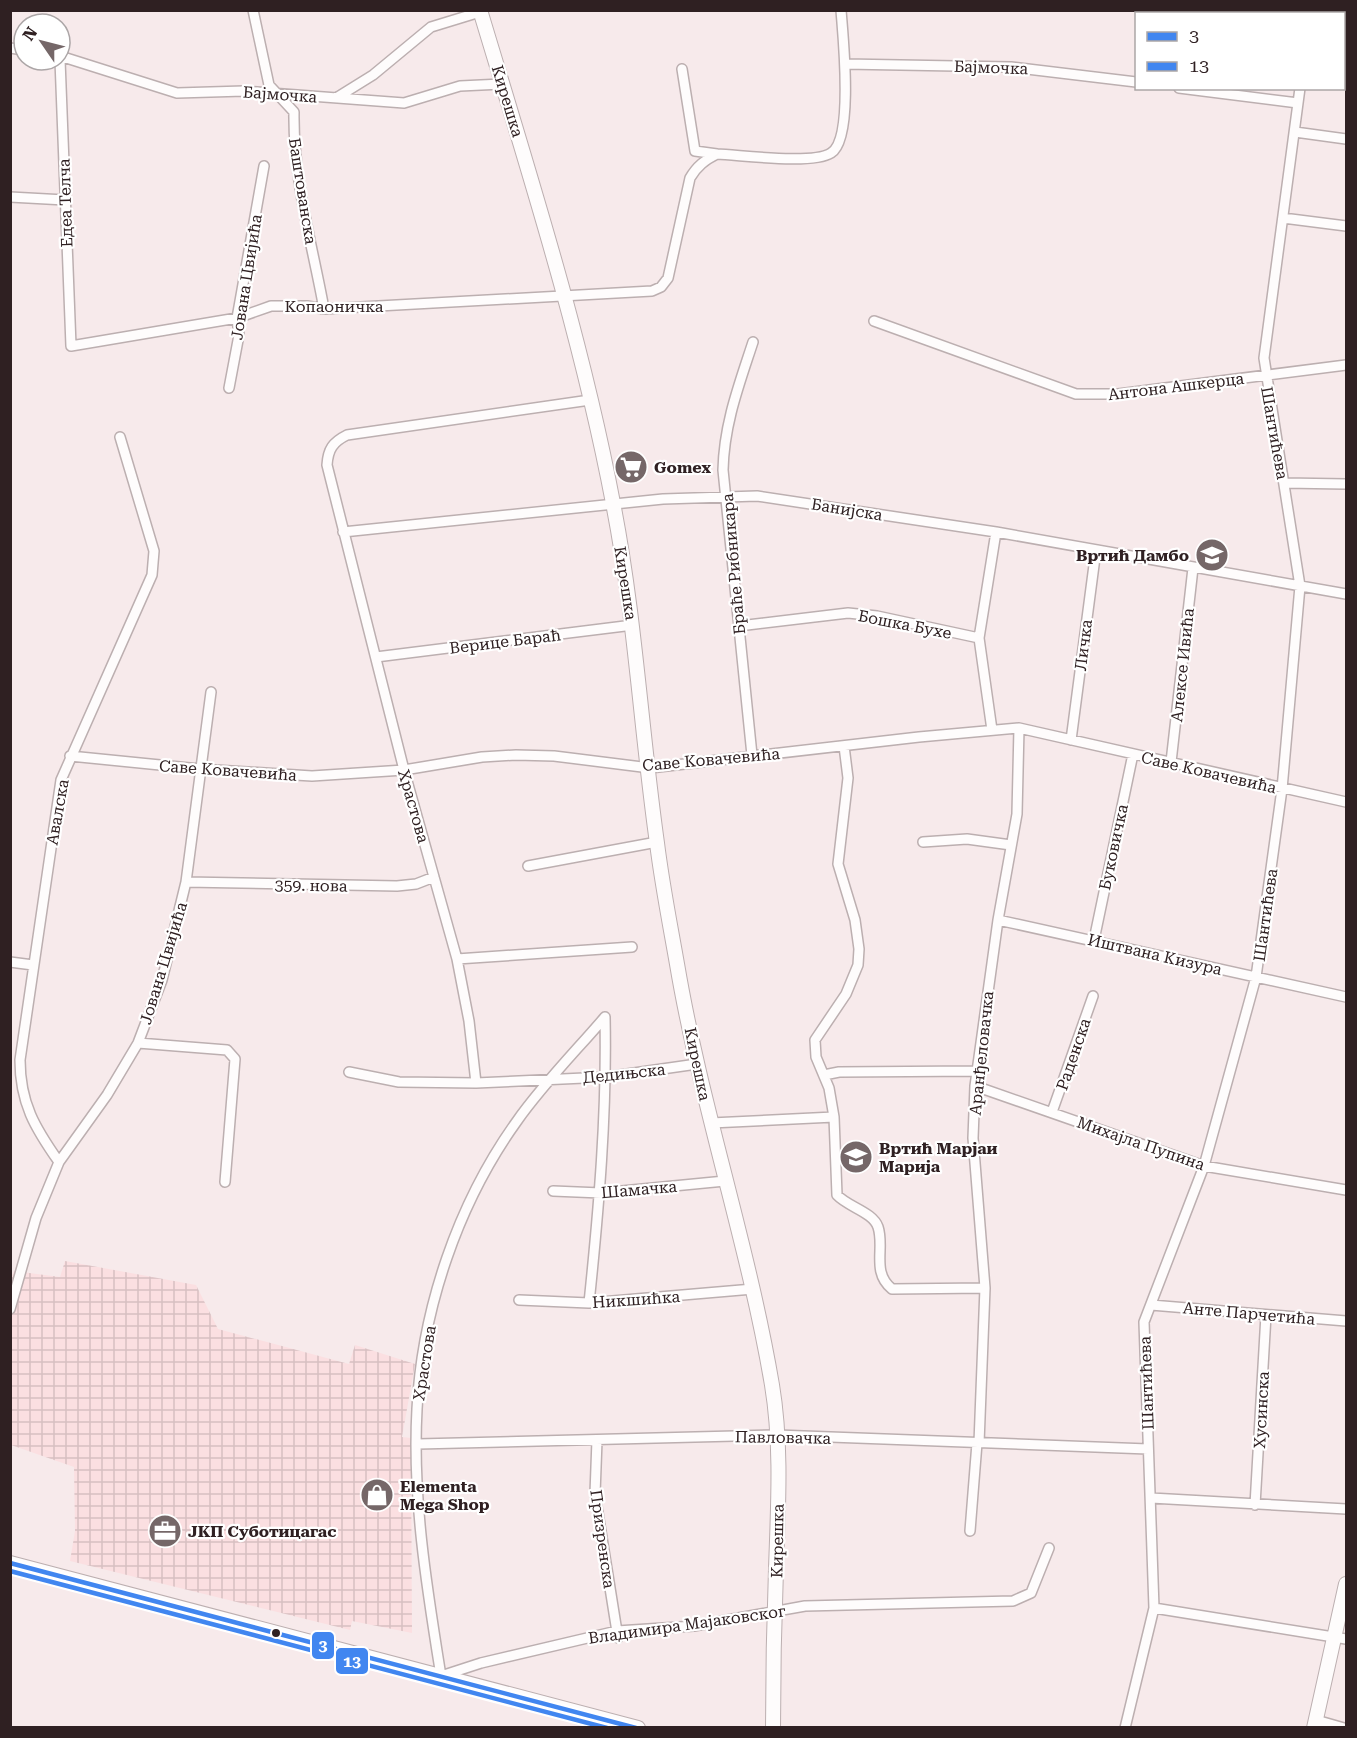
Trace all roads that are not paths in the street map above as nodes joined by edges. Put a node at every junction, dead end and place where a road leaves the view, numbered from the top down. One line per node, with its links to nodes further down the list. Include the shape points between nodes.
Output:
1 (253, 10): 12 (street, Баштованска)
2 (841, 10): 5 (street)
3 (480, 11): 9 (street, Кирешка); 13 (street, Бајмочка, via 431,27 373,75)
4 (72, 62): 12 (street, Бајмочка, via 177,93)
5 (845, 64): 8 (street, Бајмочка, via 1011,67); 18 (street, via 841,141 833,152 813,159)
6 (682, 69): 17 (street)
7 (61, 72): 22 (street, Едеа Телча)
8 (1135, 82)
9 (502, 84): 13 (street, via 460,86 404,103); 25 (street, Кирешка)
10 (1195, 90): 14 (street)
11 (1300, 90): 14 (street, Шантићева)
12 (274, 93): 13 (street, Бајмочка); 26 (street, Баштованска, via 294,112 293,144 302,210)
13 (336, 98)
14 (1298, 103): 15 (street, Шантићева)
15 (1295, 132): 16 (street); 23 (street, Шантићева)
16 (1347, 139)
17 (695, 151): 18 (street); 20 (street)
18 (717, 154): 20 (street)
19 (264, 166): 27 (street, Јована Цвијића)
20 (696, 168): 25 (street, via 690,178 671,271 661,287 652,291)
21 (10, 197): 22 (street)
22 (66, 200): 30 (street, Едеа Телча)
23 (1283, 218): 24 (street); 32 (street, Шантићева, via 1265,334)
24 (1347, 226)
25 (565, 297): 26 (street, Копаоничка); 34 (street, Кирешка)
26 (324, 309): 27 (street, Копаоничка, via 271,306)
27 (237, 318): 30 (street, Копаоничка); 33 (street, Јована Цвијића, via 239,335)
28 (874, 321): 32 (street, Антона Ашкерца, via 1076,394 1118,394)
29 (753, 342): 38 (street, Браће Рибникара, via 724,442)
30 (71, 346)
31 (1347, 365): 32 (street, Антона Ашкерца)
32 (1265, 375): 36 (street, Шантићева)
33 (229, 388)
34 (591, 400): 39 (street, Кирешка); 40 (street, via 347,435 335,441 328,452 327,465)
35 (120, 437): 57 (street, Авалска, via 154,551 152,575)
36 (1284, 483): 37 (street); 44 (street, Шантићева)
37 (1347, 484)
38 (727, 496): 39 (street, Банијска); 41 (street, Банијска, via 800,501); 47 (street, Браће Рибникара)
39 (613, 503): 40 (street, Банијска); 46 (street, Кирешка)
40 (343, 532): 49 (street, Храстова)
41 (996, 532): 42 (street, Банијска); 48 (street)
42 (1096, 550): 43 (street, Банијска); 53 (street, Личка)
43 (1193, 568): 44 (street, Банијска); 58 (street, Алексе Ивића)
44 (1300, 586): 45 (street, Банијска); 62 (street, Шантићева)
45 (1347, 594)
46 (633, 625): 49 (street, Верице Бараћ); 59 (street, Кирешка)
47 (739, 626): 48 (street, Бошка Бухе, via 848,613); 56 (street, Браће Рибникара)
48 (979, 638): 52 (street)
49 (376, 657): 61 (street, Храстова)
50 (211, 692): 60 (street, Јована Цвијића)
51 (1019, 728): 52 (street, Саве Ковачевића); 53 (street, Саве Ковачевића); 66 (street, Аранђеловачка, via 1017,814)
52 (992, 730): 54 (street, Саве Ковачевића)
53 (1071, 740): 55 (street, Саве Ковачевића)
54 (844, 746): 56 (street, Саве Ковачевића); 83 (street, via 848,778 838,864 860,949 846,994 815,1040 816,1057)
55 (1133, 754): 58 (street, Саве Ковачевића); 71 (street, Буковичка)
56 (752, 755): 59 (street, Саве Ковачевића)
57 (70, 756): 60 (street, Саве Ковачевића); 75 (street, Авалска, via 54,814)
58 (1171, 762): 62 (street, Саве Ковачевића)
59 (650, 768): 61 (street, Саве Ковачевића, via 516,755); 64 (street, Кирешка)
60 (200, 769): 61 (street, Саве Ковачевића, via 312,776); 69 (street, Јована Цвијића)
61 (404, 770): 68 (street, Храстова)
62 (1282, 789): 63 (street, Саве Ковачевића); 76 (street, Шантићева)
63 (1347, 802)
64 (657, 842): 67 (street); 80 (street, Кирешка)
65 (923, 842): 66 (street, via 967,839)
66 (1011, 845): 70 (street, Аранђеловачка)
67 (528, 866)
68 (434, 876): 69 (street, 359. нова, via 416,884 397,886); 73 (street, Храстова)
69 (186, 882): 79 (street, Јована Цвијића, via 162,980)
70 (998, 920): 71 (street, Иштвана Кизура); 81 (street, Аранђеловачка)
71 (1094, 940): 76 (street, Иштвана Кизура)
72 (632, 946): 73 (street)
73 (457, 959): 86 (street, Храстова)
74 (10, 962): 75 (street)
75 (33, 965): 91 (street, Авалска, via 20,1084 25,1107)
76 (1256, 977): 78 (street, Иштвана Кизура); 92 (street, Шантићева)
77 (1093, 996): 88 (street, Раденска)
78 (1347, 997)
79 (138, 1043): 91 (street, Јована Цвијића); 94 (street, via 227,1050 233,1054)
80 (697, 1064): 84 (street, Дедињска); 90 (street, Кирешка)
81 (977, 1071): 83 (street); 87 (street, Аранђеловачка)
82 (349, 1072): 86 (street, via 399,1082)
83 (824, 1075): 89 (street)
84 (606, 1077): 85 (street, Дедињска); 85 (street, Храстова, via 605,1017); 97 (street)
85 (551, 1079): 86 (street); 109 (street, Храстова, via 500,1146 454,1237 423,1360 417,1410)
86 (477, 1083)
87 (975, 1086): 88 (street, Михајла Пупина); 98 (street, Аранђеловачка, via 973,1138)
88 (1052, 1112): 92 (street, Михајла Пупина)
89 (834, 1117): 90 (street); 98 (street, via 837,1195 875,1220 885,1283 892,1289 905,1290)
90 (711, 1123): 93 (street, Кирешка)
91 (59, 1162): 103 (street, Јована Цвијића, via 36,1218)
92 (1204, 1166): 95 (street, Михајла Пупина); 102 (street, Шантићева)
93 (725, 1181): 97 (street, Шамачка); 99 (street, Кирешка)
94 (225, 1182)
95 (1347, 1190)
96 (554, 1191): 97 (street, Шамачка)
97 (601, 1193): 101 (street)
98 (985, 1288): 108 (street, Аранђеловачка)
99 (753, 1289): 101 (street, Никшићка); 106 (street, Кирешка)
100 (519, 1300): 101 (street, Никшићка)
101 (589, 1303)
102 (1151, 1305): 104 (street, Анте Парчетића); 110 (street, Шантићева, via 1144,1322)
103 (10, 1309)
104 (1266, 1315): 105 (street, Анте Парчетића); 112 (street, Хусинска)
105 (1347, 1321)
106 (777, 1435): 107 (street, Павловачка); 108 (street, Павловачка); 119 (street, Кирешка)
107 (597, 1440): 109 (street, Павловачка); 120 (street, Призренска, via 595,1494)
108 (978, 1443): 110 (street, Павловачка); 114 (street, Аранђеловачка)
109 (418, 1444): 122 (street, Храстова, via 424,1549)
110 (1148, 1449): 111 (street, Шантићева)
111 (1151, 1498): 112 (street); 118 (street, Шантићева)
112 (1255, 1505): 113 (street)
113 (1347, 1509)
114 (970, 1532)
115 (1048, 1548): 119 (street, Владимира Мајаковског, via 1036,1585 1023,1599 806,1606)
116 (10, 1563): 122 (street)
117 (1347, 1584): 121 (street)
118 (1154, 1608): 121 (street); 126 (street, Шантићева)
119 (774, 1613): 120 (street, Владимира Мајаковског); 125 (street, Кирешка)
120 (618, 1634): 122 (street, Владимира Мајаковског, via 480,1663)
121 (1342, 1638): 123 (street)
122 (441, 1676): 124 (street)
123 (1315, 1724): 127 (street)
124 (638, 1728)
125 (772, 1728)
126 (1125, 1728)
127 (1344, 1728)

